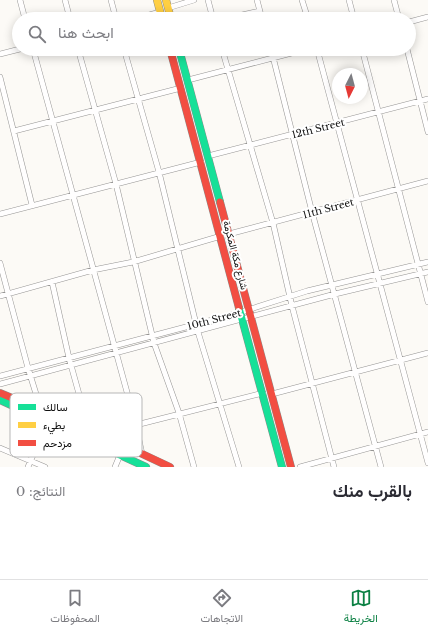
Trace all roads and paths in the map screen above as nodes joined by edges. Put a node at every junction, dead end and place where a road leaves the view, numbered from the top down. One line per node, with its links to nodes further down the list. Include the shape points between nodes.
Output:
1 (20, 0): 14 (street)
2 (65, 0): 15 (street)
3 (111, 0): 16 (street)
4 (157, 0): 17 (main road)
5 (166, 0): 12 (main road)
6 (194, 0): 12 (street)
7 (208, 0): 19 (street)
8 (256, 0): 13 (street)
9 (302, 0): 21 (street)
10 (349, 0): 22 (street)
11 (394, 0): 23 (street)
12 (168, 8): 18 (main road)
13 (260, 11): 20 (street)
14 (23, 12)
15 (68, 12)
16 (114, 12)
17 (160, 12)
18 (169, 12)
19 (211, 12)
20 (256, 12)
21 (306, 12)
22 (352, 12)
23 (397, 12)
24 (428, 17): 25 (street)
25 (416, 20)
26 (12, 51): 27 (street)
27 (0, 54)
28 (35, 56): 48 (street)
29 (80, 56): 46 (street)
30 (126, 56): 44 (street)
31 (172, 56): 42 (main road, شارع مكة المكرمة)
32 (181, 56): 41 (main road, شارع مكة المكرمة)
33 (224, 56): 39 (street)
34 (278, 56): 38 (street)
35 (318, 56): 49 (street)
36 (364, 56): 47 (street)
37 (409, 56): 45 (street)
38 (274, 57): 39 (street); 52 (street)
39 (229, 69): 41 (street); 53 (street)
40 (0, 77): 50 (street)
41 (188, 80): 54 (main road, شارع مكة المكرمة)
42 (181, 88): 44 (street); 55 (main road, شارع مكة المكرمة)
43 (428, 98): 45 (street, 12th Street)
44 (138, 100): 46 (street); 56 (street)
45 (420, 101): 47 (street, 12th Street); 51 (street)
46 (94, 111): 48 (street); 58 (street)
47 (378, 112): 49 (street, 12th Street); 59 (street)
48 (51, 122): 50 (street); 60 (street)
49 (336, 124): 52 (street, 12th Street); 61 (street)
50 (14, 131): 62 (street)
51 (428, 132)
52 (294, 134): 53 (street, 12th Street); 63 (street)
53 (249, 145): 54 (street, 12th Street); 65 (street)
54 (208, 156): 66 (main road, شارع مكة المكرمة)
55 (201, 162): 56 (street); 67 (main road, شارع مكة المكرمة)
56 (159, 172): 58 (street); 68 (street)
57 (428, 181): 59 (street, 11th Street)
58 (116, 184): 60 (street); 69 (street)
59 (398, 189): 61 (street, 11th Street); 72 (street)
60 (72, 195): 62 (street); 73 (street)
61 (356, 200): 63 (street, 11th Street); 75 (street)
62 (32, 205): 64 (street)
63 (312, 212): 65 (street, 11th Street); 79 (street)
64 (0, 214)
65 (273, 223): 66 (street, 11th Street); 83 (street)
66 (229, 234): 86 (main road, شارع مكة المكرمة)
67 (220, 236): 68 (street); 87 (main road, شارع مكة المكرمة)
68 (178, 250): 69 (street); 88 (street)
69 (134, 262): 73 (street); 90 (street)
70 (428, 262): 72 (street, 10th Street)
71 (0, 263): 80 (street)
72 (418, 265): 75 (street, 10th Street); 76 (street)
73 (93, 270): 77 (street); 92 (street)
74 (428, 272): 76 (street, 10th Street)
75 (378, 274): 78 (street); 79 (street, 10th Street)
76 (420, 274): 78 (street, 10th Street); 84 (street)
77 (52, 282): 80 (street); 95 (street)
78 (381, 282): 81 (street, 10th Street); 96 (street)
79 (333, 285): 81 (street); 83 (street, 10th Street)
80 (8, 293): 82 (street); 98 (street)
81 (335, 294): 85 (street, 10th Street); 99 (street)
82 (0, 296)
83 (290, 297): 85 (street); 86 (street, 10th Street)
84 (428, 302)
85 (292, 306): 86 (street, 10th Street); 103 (street)
86 (251, 313): 87 (street, 10th Street); 109 (main road, شارع مكة المكرمة)
87 (242, 316): 88 (street, 10th Street); 89 (street, 10th Street); 108 (main road, شارع مكة المكرمة)
88 (196, 324): 89 (street); 90 (street, 10th Street)
89 (198, 332): 91 (street, 10th Street); 112 (street)
90 (152, 336): 91 (street); 92 (street, 10th Street)
91 (154, 343): 93 (street, 10th Street); 114 (street)
92 (114, 346): 93 (street); 95 (street, 10th Street)
93 (116, 353): 97 (street, 10th Street); 107 (street)
94 (428, 353): 96 (street)
95 (69, 358): 97 (street); 98 (street, 10th Street)
96 (400, 360): 99 (street); 117 (street)
97 (71, 365): 101 (street, 10th Street); 106 (street)
98 (28, 368): 100 (street, 10th Street); 101 (street)
99 (355, 372): 103 (street); 118 (street)
100 (0, 376)
101 (30, 376): 102 (street, 10th Street); 105 (street)
102 (0, 384)
103 (312, 384): 109 (street); 126 (street)
104 (0, 393): 110 (main road)
105 (36, 393)
106 (79, 393)
107 (127, 393)
108 (263, 394): 112 (street); 136 (main road, شارع مكة المكرمة)
109 (272, 394): 137 (main road, شارع مكة المكرمة)
110 (10, 397)
111 (0, 400): 113 (main road)
112 (221, 404): 114 (street); 135 (street)
113 (10, 405)
114 (179, 414): 115 (street); 134 (street)
115 (142, 423)
116 (428, 432): 117 (street)
117 (421, 434): 118 (street); 128 (street)
118 (376, 446): 126 (street); 140 (street)
119 (0, 448): 120 (street)
120 (10, 452)
121 (142, 454): 133 (main road)
122 (21, 457): 127 (street)
123 (33, 457): 127 (street)
124 (119, 457): 131 (street)
125 (124, 457): 132 (main road)
126 (332, 458): 138 (street); 139 (street)
127 (31, 461): 129 (street); 130 (street)
128 (428, 463)
129 (28, 467)
130 (45, 467)
131 (115, 467)
132 (146, 467)
133 (170, 467)
134 (194, 467)
135 (239, 467)
136 (282, 467)
137 (291, 467)
138 (300, 467)
139 (334, 467)
140 (381, 467)

